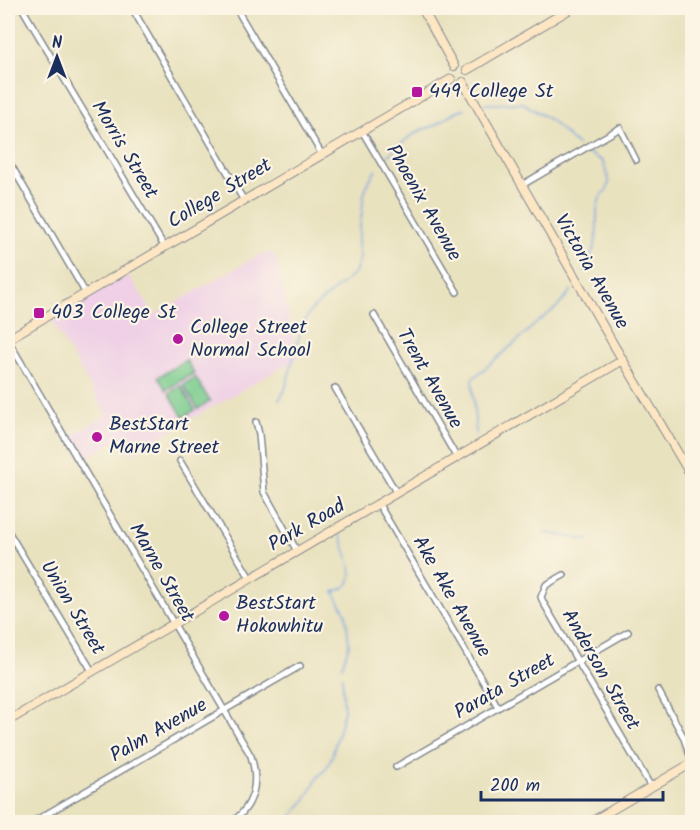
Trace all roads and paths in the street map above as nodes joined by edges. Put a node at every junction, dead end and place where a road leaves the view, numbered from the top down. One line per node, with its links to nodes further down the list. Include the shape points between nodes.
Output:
1 (22, 8): 16 (street, Morris Street)
2 (132, 8): 15 (street)
3 (236, 8): 11 (street)
4 (422, 8): 6 (street)
5 (572, 8): 7 (street)
6 (454, 66): 7 (street, via 461,65); 8 (street, via 449,73)
7 (467, 70): 9 (street)
8 (451, 79): 9 (street); 10 (street, College Street)
9 (463, 82): 14 (street, Victoria Avenue)
10 (362, 131): 11 (street, College Street); 17 (street, Phoenix Avenue)
11 (321, 153): 15 (street, College Street)
12 (8, 160): 18 (street)
13 (636, 160): 14 (street, via 620,128)
14 (522, 185): 21 (street, Victoria Avenue)
15 (243, 199): 16 (street, College Street)
16 (164, 246): 18 (street, College Street)
17 (457, 291)
18 (85, 292): 20 (street, College Street)
19 (374, 315): 24 (street, Trent Avenue)
20 (8, 340): 33 (street, Marne Street)
21 (623, 360): 24 (street, Park Road); 26 (street, Victoria Avenue)
22 (335, 388): 27 (street)
23 (256, 422): 30 (street, via 264,492)
24 (457, 458): 27 (street, Park Road)
25 (180, 460): 32 (street)
26 (693, 477)
27 (396, 492): 28 (street, Park Road)
28 (378, 503): 30 (street, Park Road); 39 (street, Ake Ake Avenue)
29 (8, 531): 37 (street, Union Street)
30 (297, 551): 32 (street, Park Road)
31 (564, 575): 35 (street, Anderson Street, via 546,585 541,597)
32 (250, 578): 33 (street, Park Road)
33 (173, 623): 37 (street, Park Road); 40 (street, Marne Street)
34 (628, 632): 35 (street, Parata Street)
35 (578, 662): 39 (street, Parata Street); 44 (street, Anderson Street)
36 (300, 666): 40 (street, Palm Avenue)
37 (92, 671): 41 (street, Park Road)
38 (658, 690): 42 (street)
39 (498, 708): 43 (street, Parata Street)
40 (224, 710): 45 (street, Marne Street, via 256,772 252,798); 46 (street, Palm Avenue)
41 (8, 721)
42 (693, 762): 44 (street)
43 (396, 767)
44 (651, 787): 48 (street)
45 (241, 820): 47 (street, Marne Street)
46 (33, 822)
47 (232, 822)
48 (591, 822)

